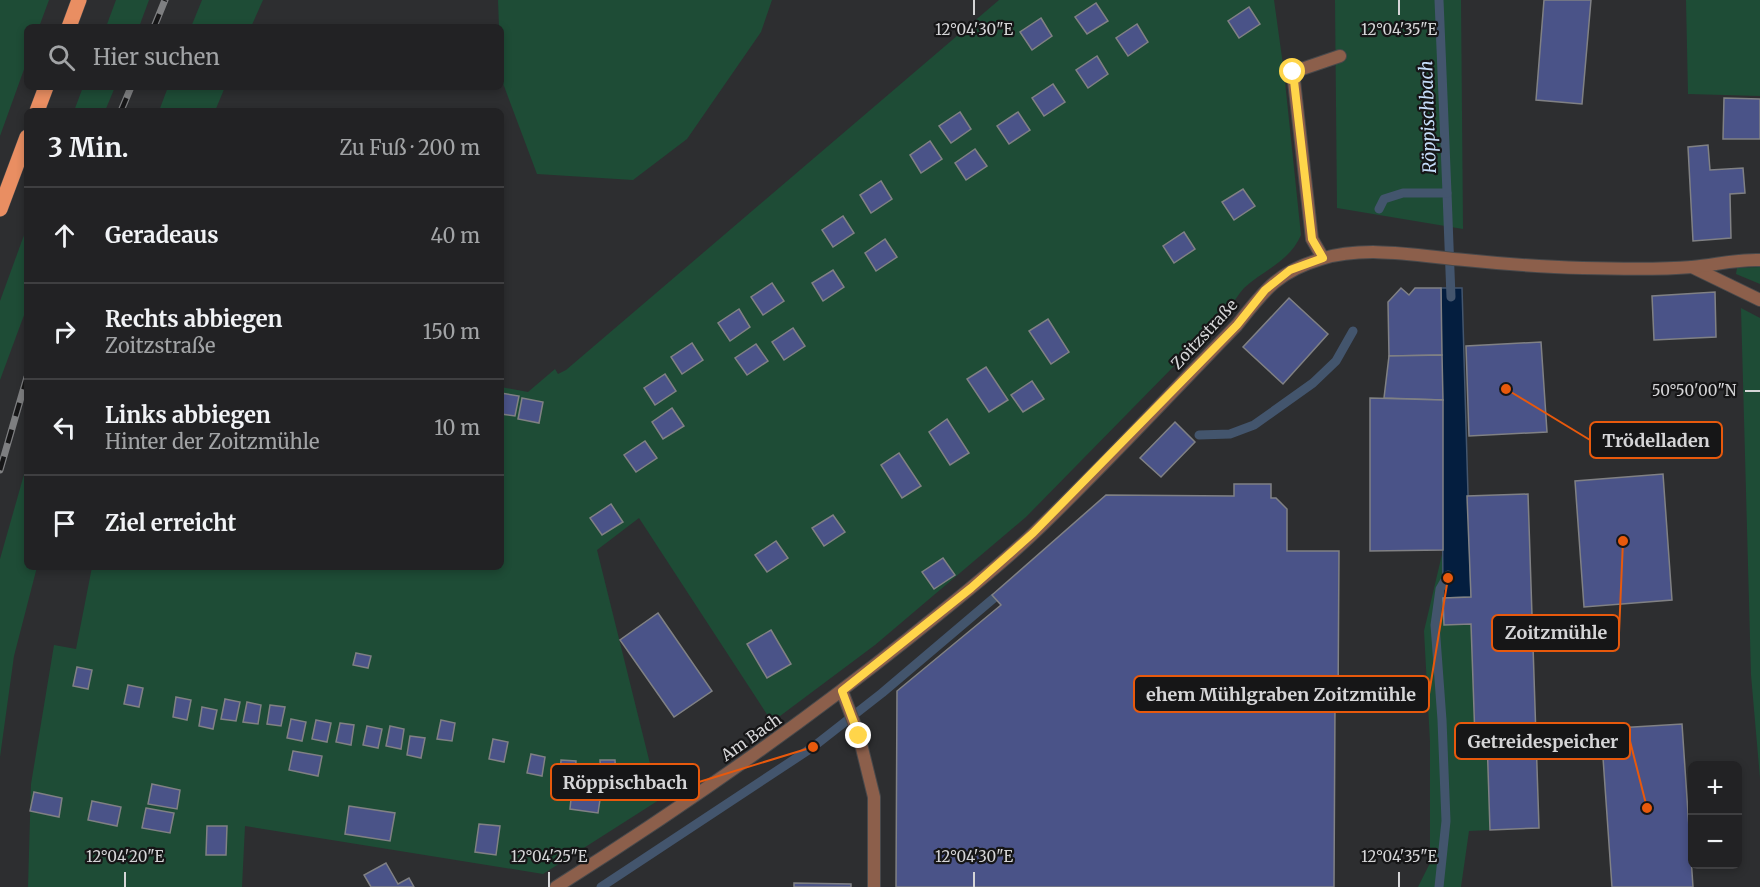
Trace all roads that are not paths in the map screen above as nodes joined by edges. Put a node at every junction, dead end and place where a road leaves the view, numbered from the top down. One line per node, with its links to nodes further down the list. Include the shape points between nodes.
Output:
1 (79, 0): 2 (main road)
2 (70, 24)
3 (1340, 56): 8 (street, via 1293,72 1312,239)
4 (45, 90): 5 (main road)
5 (38, 108)
6 (24, 145): 7 (main road)
7 (0, 209)
8 (1323, 258): 10 (street, Zoitzstraße, via 1354,253 1584,268); 12 (street, Zoitzstraße, via 1290,270 1265,290 1237,325 1033,533)
9 (1760, 260): 10 (street, Zoitzstraße)
10 (1691, 267): 11 (street, Zoitzstraße)
11 (1760, 300)
12 (842, 691): 13 (street, Am Bach, via 642,833); 14 (street, via 859,736 874,797)
13 (556, 887)
14 (874, 887)

